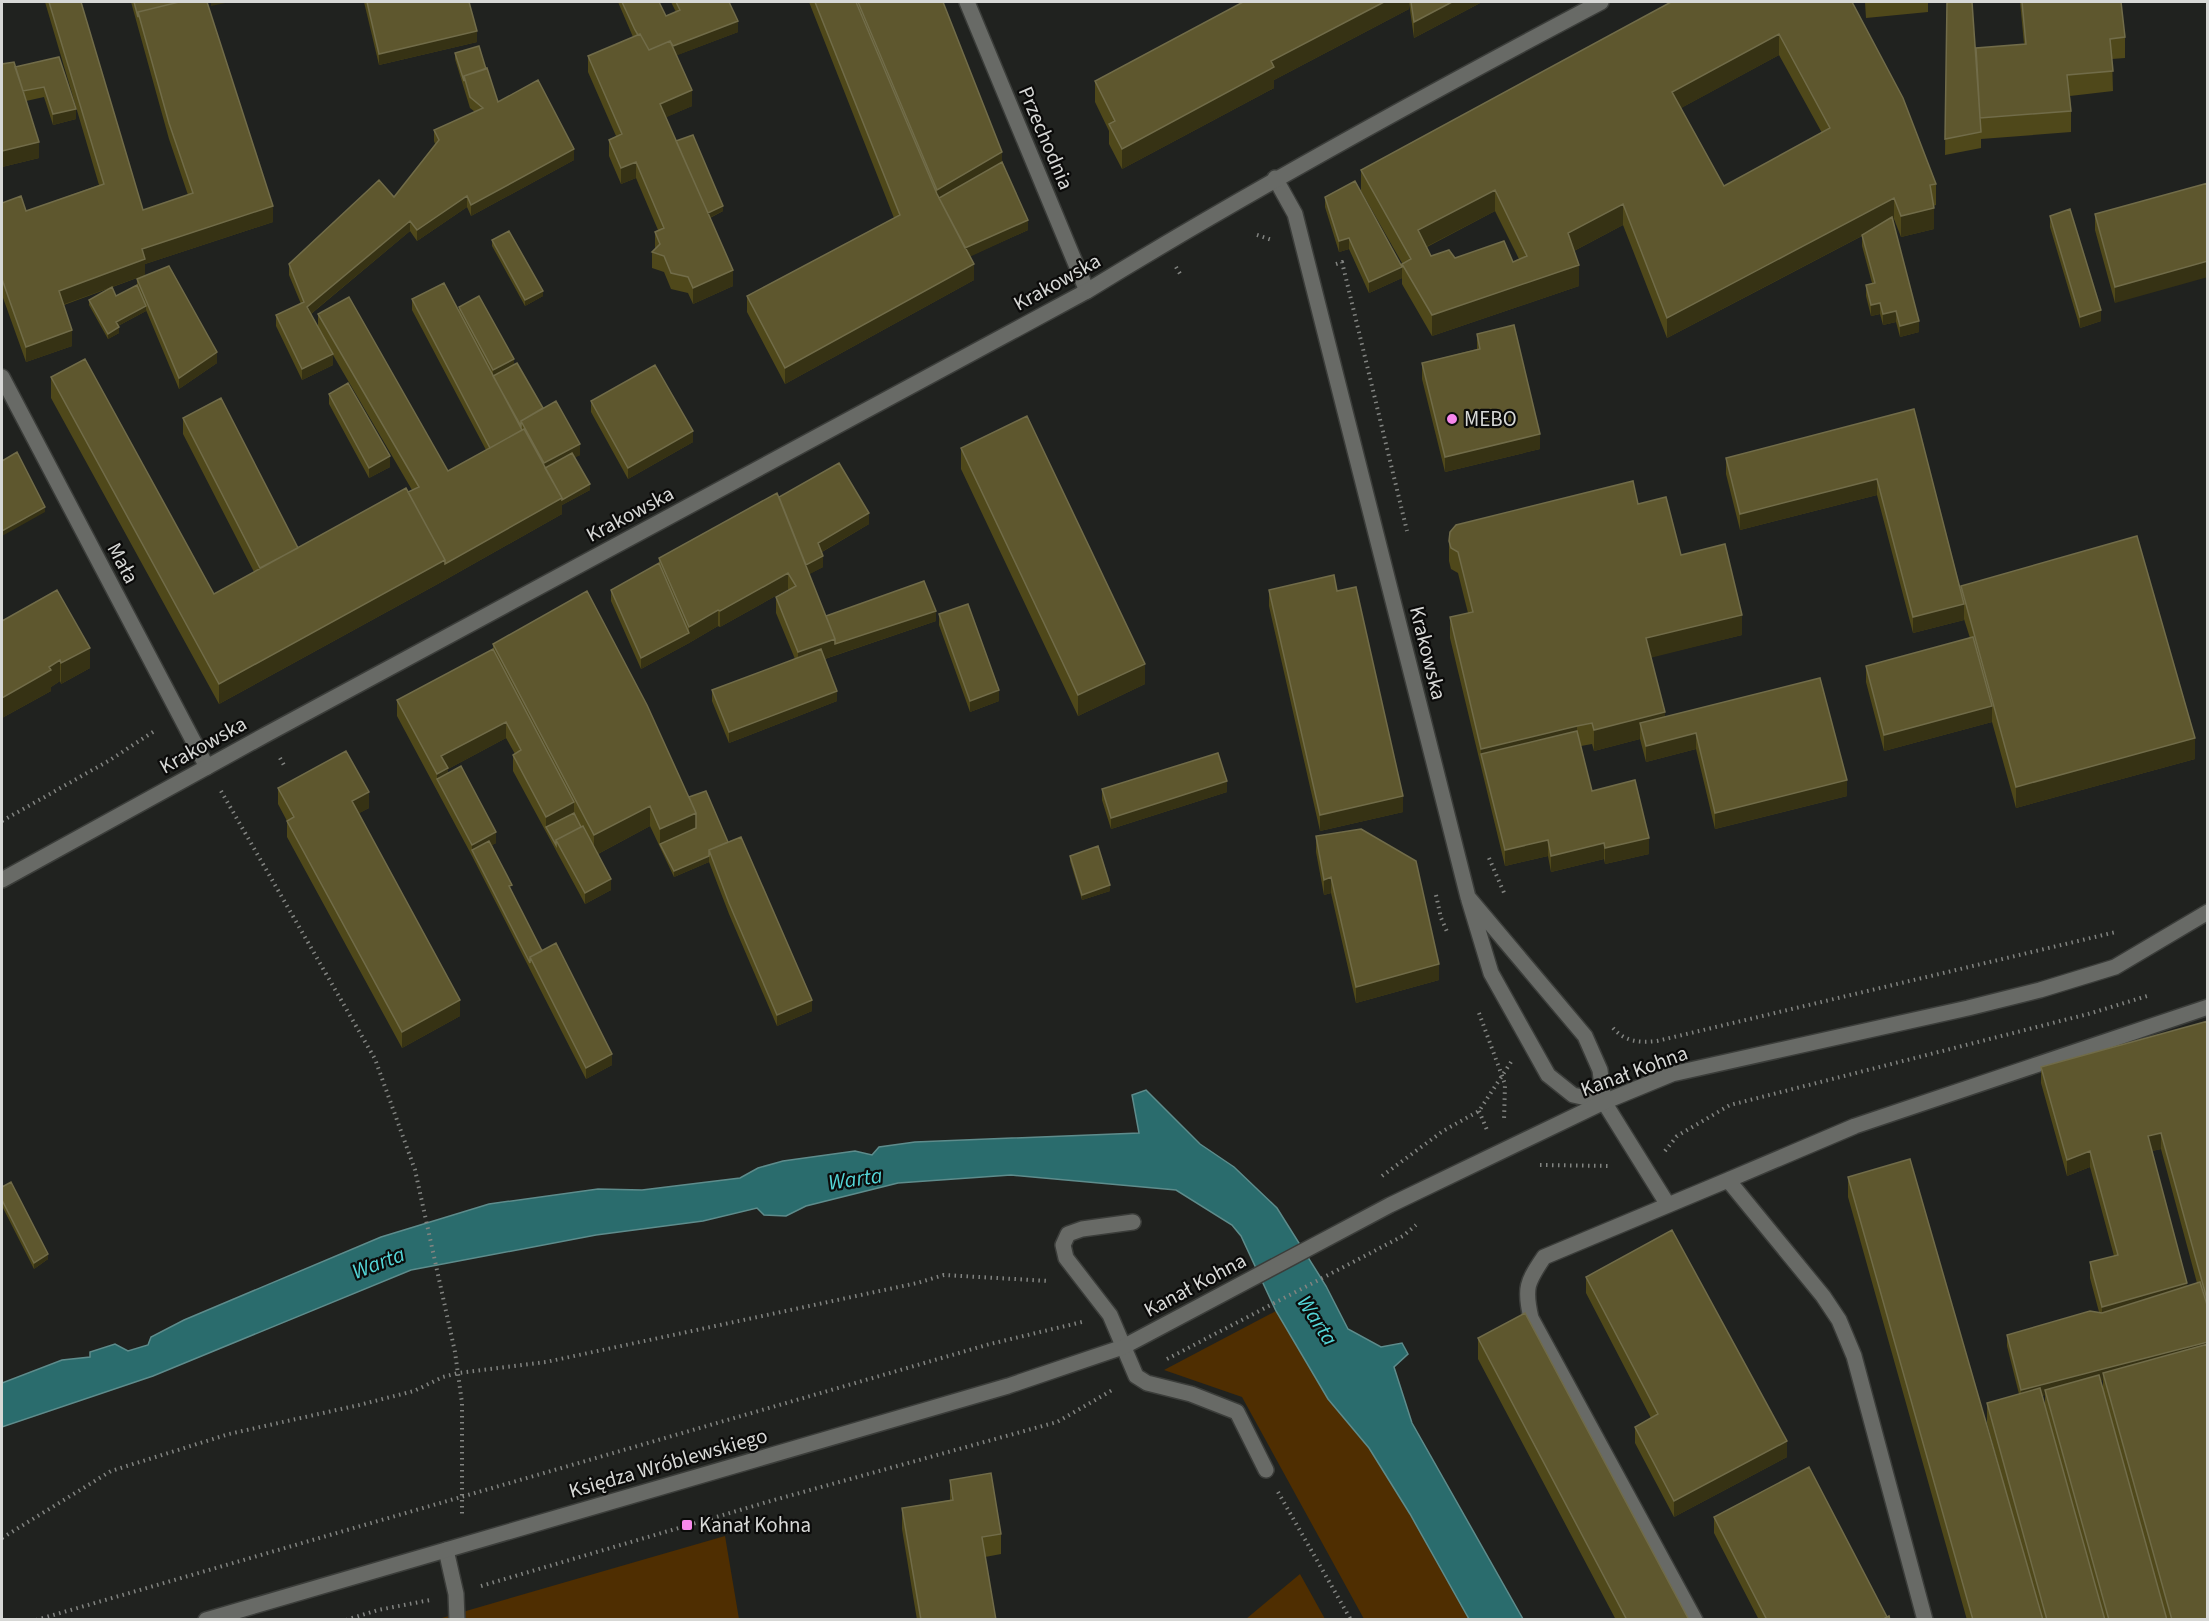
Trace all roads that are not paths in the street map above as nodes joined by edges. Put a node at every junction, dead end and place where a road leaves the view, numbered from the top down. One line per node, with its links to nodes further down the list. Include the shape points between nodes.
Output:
1 (967, 2): 4 (street, Przechodnia)
2 (1601, 2): 3 (street, Krakowska)
3 (1275, 178): 4 (street, Krakowska); 8 (street, Krakowska, via 1295,214)
4 (1087, 291): 6 (street, Krakowska)
5 (2, 377): 6 (street, Mała)
6 (207, 767): 7 (street, Krakowska)
7 (2, 880)
8 (1468, 897): 11 (street, via 1585,1036 1600,1070); 11 (street, Krakowska, via 1491,973 1548,1075 1573,1095)
9 (2208, 912): 11 (street, Kanał Kohna, via 2115,967 1968,1008 1672,1074)
10 (2208, 1007): 12 (street, via 1855,1126)
11 (1604, 1102): 13 (street); 15 (street, Kanał Kohna, via 1390,1205)
12 (1728, 1180): 13 (street); 22 (street, via 1839,1320 1854,1356)
13 (1668, 1205): 21 (street, via 1544,1257 1532,1275 1526,1295 1531,1318)
14 (1133, 1222): 16 (street, via 1082,1229 1068,1234 1063,1245 1066,1258 1110,1315)
15 (1138, 1339): 16 (street, Księdza Wróblewskiego)
16 (1123, 1347): 17 (street, via 1136,1376 1147,1383 1191,1394 1237,1412); 18 (street, Księdza Wróblewskiego, via 1008,1386)
17 (1266, 1470)
18 (446, 1550): 19 (street, Księdza Wróblewskiego); 20 (street)
19 (206, 1620)
20 (458, 1620)
21 (1695, 1620)
22 (1925, 1620)

